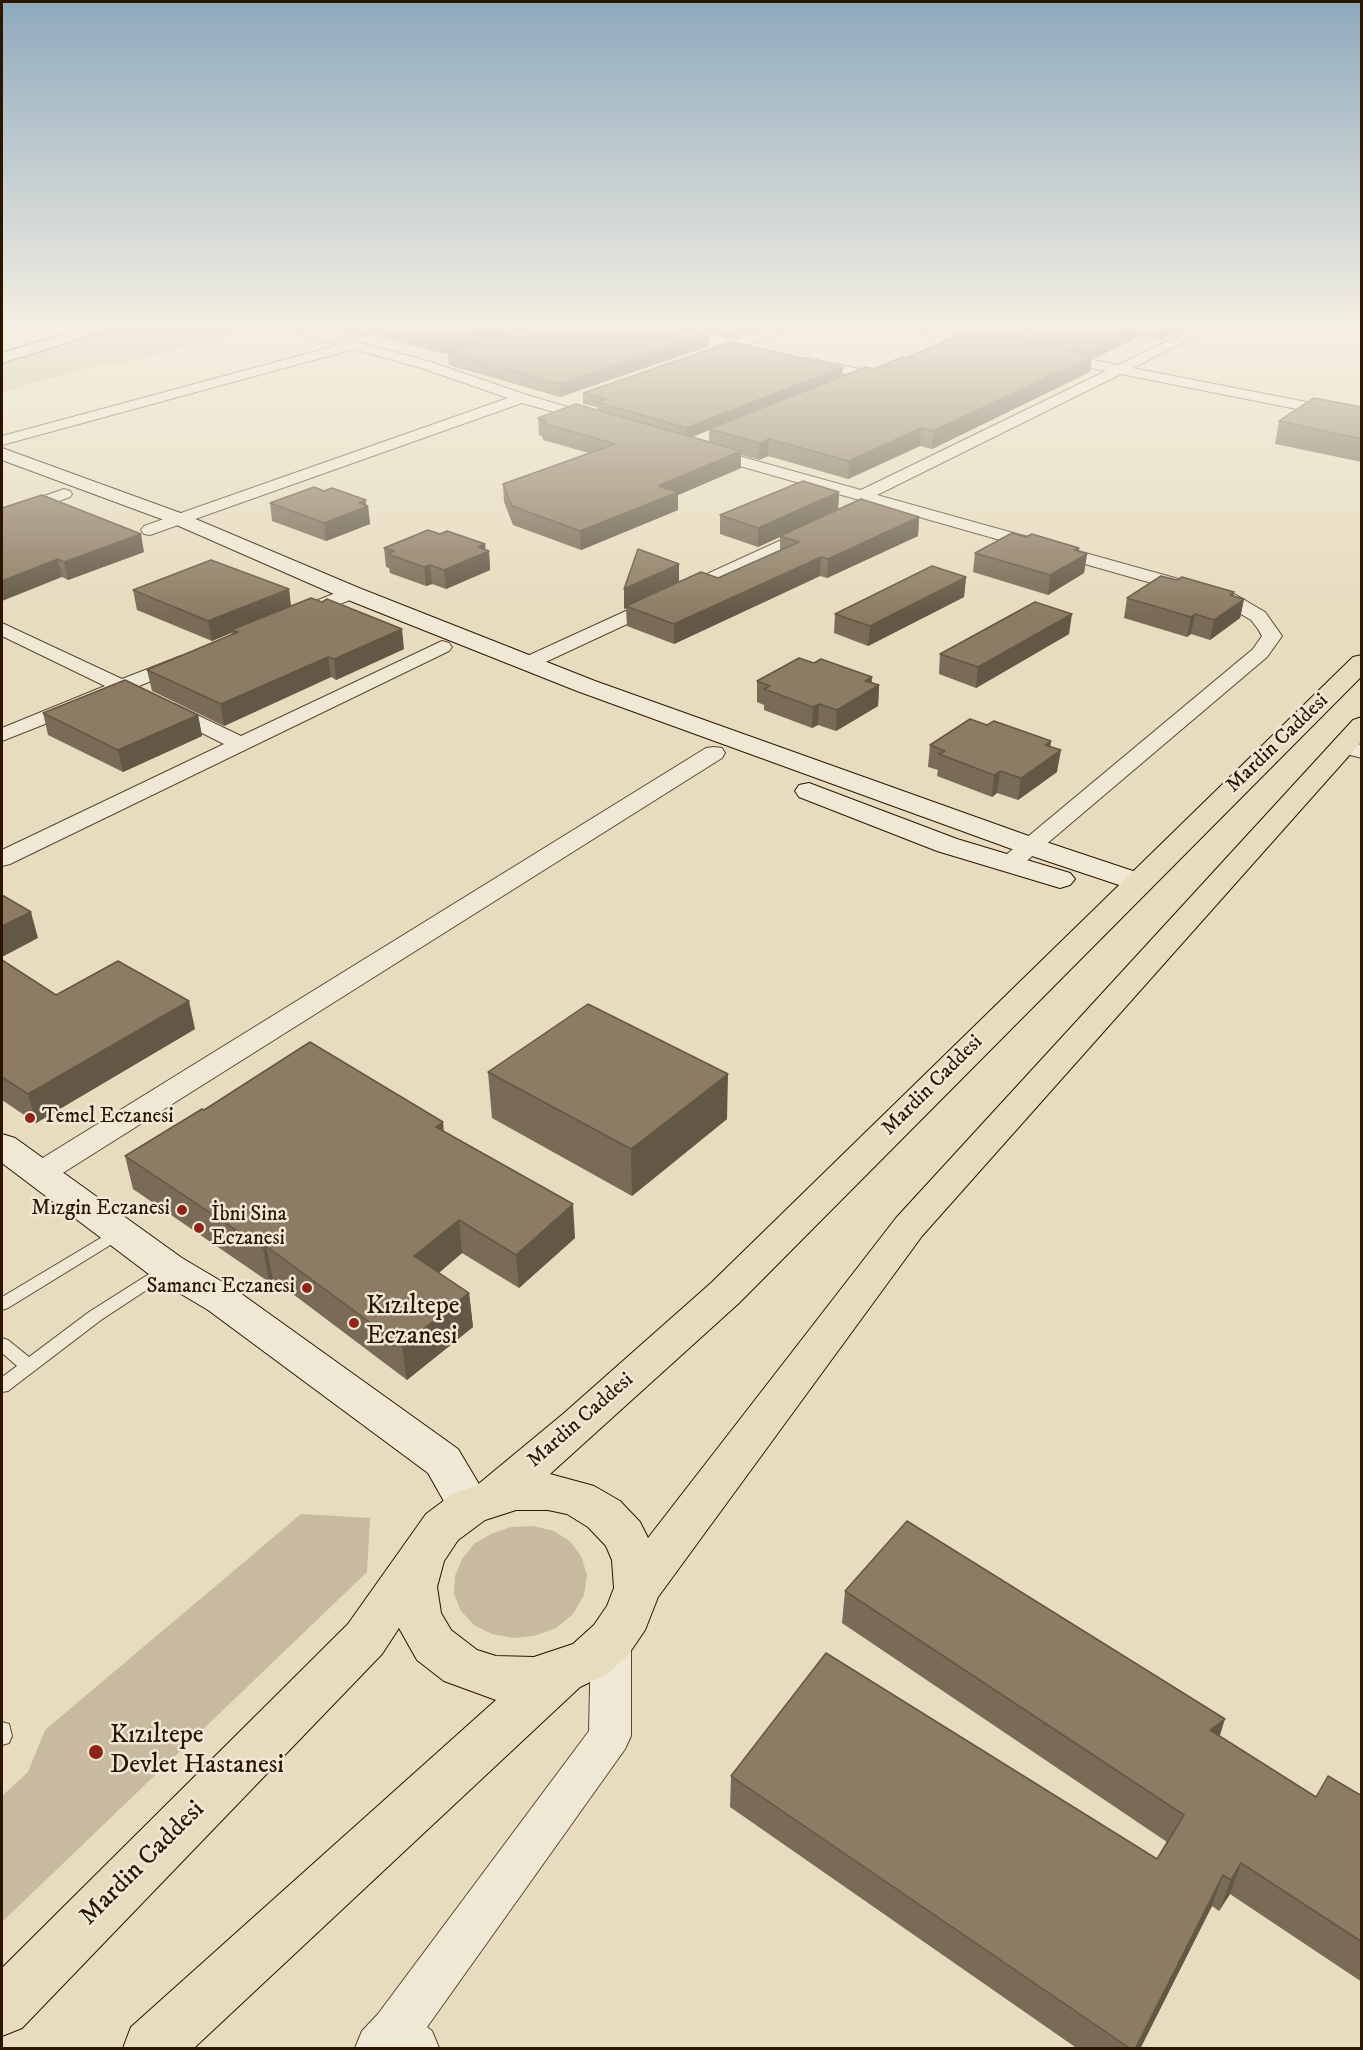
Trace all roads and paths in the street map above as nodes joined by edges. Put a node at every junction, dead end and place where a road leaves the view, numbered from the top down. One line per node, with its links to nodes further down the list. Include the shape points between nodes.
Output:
1 (65, 424): 6 (street)
2 (449, 424): 13 (street)
3 (608, 424): 5 (street)
4 (1015, 424): 11 (street)
5 (619, 427)
6 (2, 441)
7 (697, 443): 11 (street)
8 (2, 454): 13 (street)
9 (2, 471): 10 (street)
10 (64, 494): 12 (street); 15 (street)
11 (867, 502): 28 (street, via 1229,599 1258,616 1272,636 1260,653)
12 (2, 517)
13 (179, 519): 15 (street); 16 (street)
14 (826, 524): 21 (street)
15 (150, 530): 16 (street)
16 (342, 597): 17 (street); 19 (street); 21 (street)
17 (278, 623)
18 (4, 632): 23 (street)
19 (442, 647): 26 (street); 27 (street)
20 (200, 654): 23 (street)
21 (530, 662): 28 (street, via 740,743)
22 (1362, 662): 31 (highway, Mardin Caddesi)
23 (122, 686): 24 (street); 26 (street)
24 (2, 735)
25 (1355, 741): 42 (highway, Mardin Caddesi, via 909,1227)
26 (241, 744): 29 (street)
27 (714, 753): 30 (street, via 947,845); 33 (street)
28 (1030, 846): 30 (street); 31 (street)
29 (2, 859)
30 (1009, 864): 31 (street)
31 (1130, 890): 40 (highway, Mardin Caddesi, via 725,1293 578,1426)
32 (2, 1146): 33 (street)
33 (39, 1174): 34 (street)
34 (120, 1231): 35 (street); 36 (lane)
35 (168, 1268): 38 (lane); 40 (street, via 222,1300 443,1461)
36 (2, 1304)
37 (2, 1344): 38 (lane)
38 (28, 1366): 39 (lane)
39 (2, 1386)
40 (482, 1502): 41 (highway, Mardin Caddesi, via 442,1527); 42 (highway, Mardin Caddesi, via 516,1492 548,1492 578,1499 604,1514 624,1535 635,1560)
41 (422, 1555): 44 (highway, Mardin Caddesi, via 414,1587 418,1617 434,1645 461,1666 496,1677 534,1679); 45 (highway, Mardin Caddesi, via 365,1638)
42 (637, 1588): 43 (highway, Mardin Caddesi, via 628,1616)
43 (611, 1640): 44 (highway, Mardin Caddesi, via 590,1659); 46 (street, via 610,1736)
44 (563, 1671): 47 (highway, Mardin Caddesi)
45 (2, 2007)
46 (396, 2043)
47 (153, 2049)

